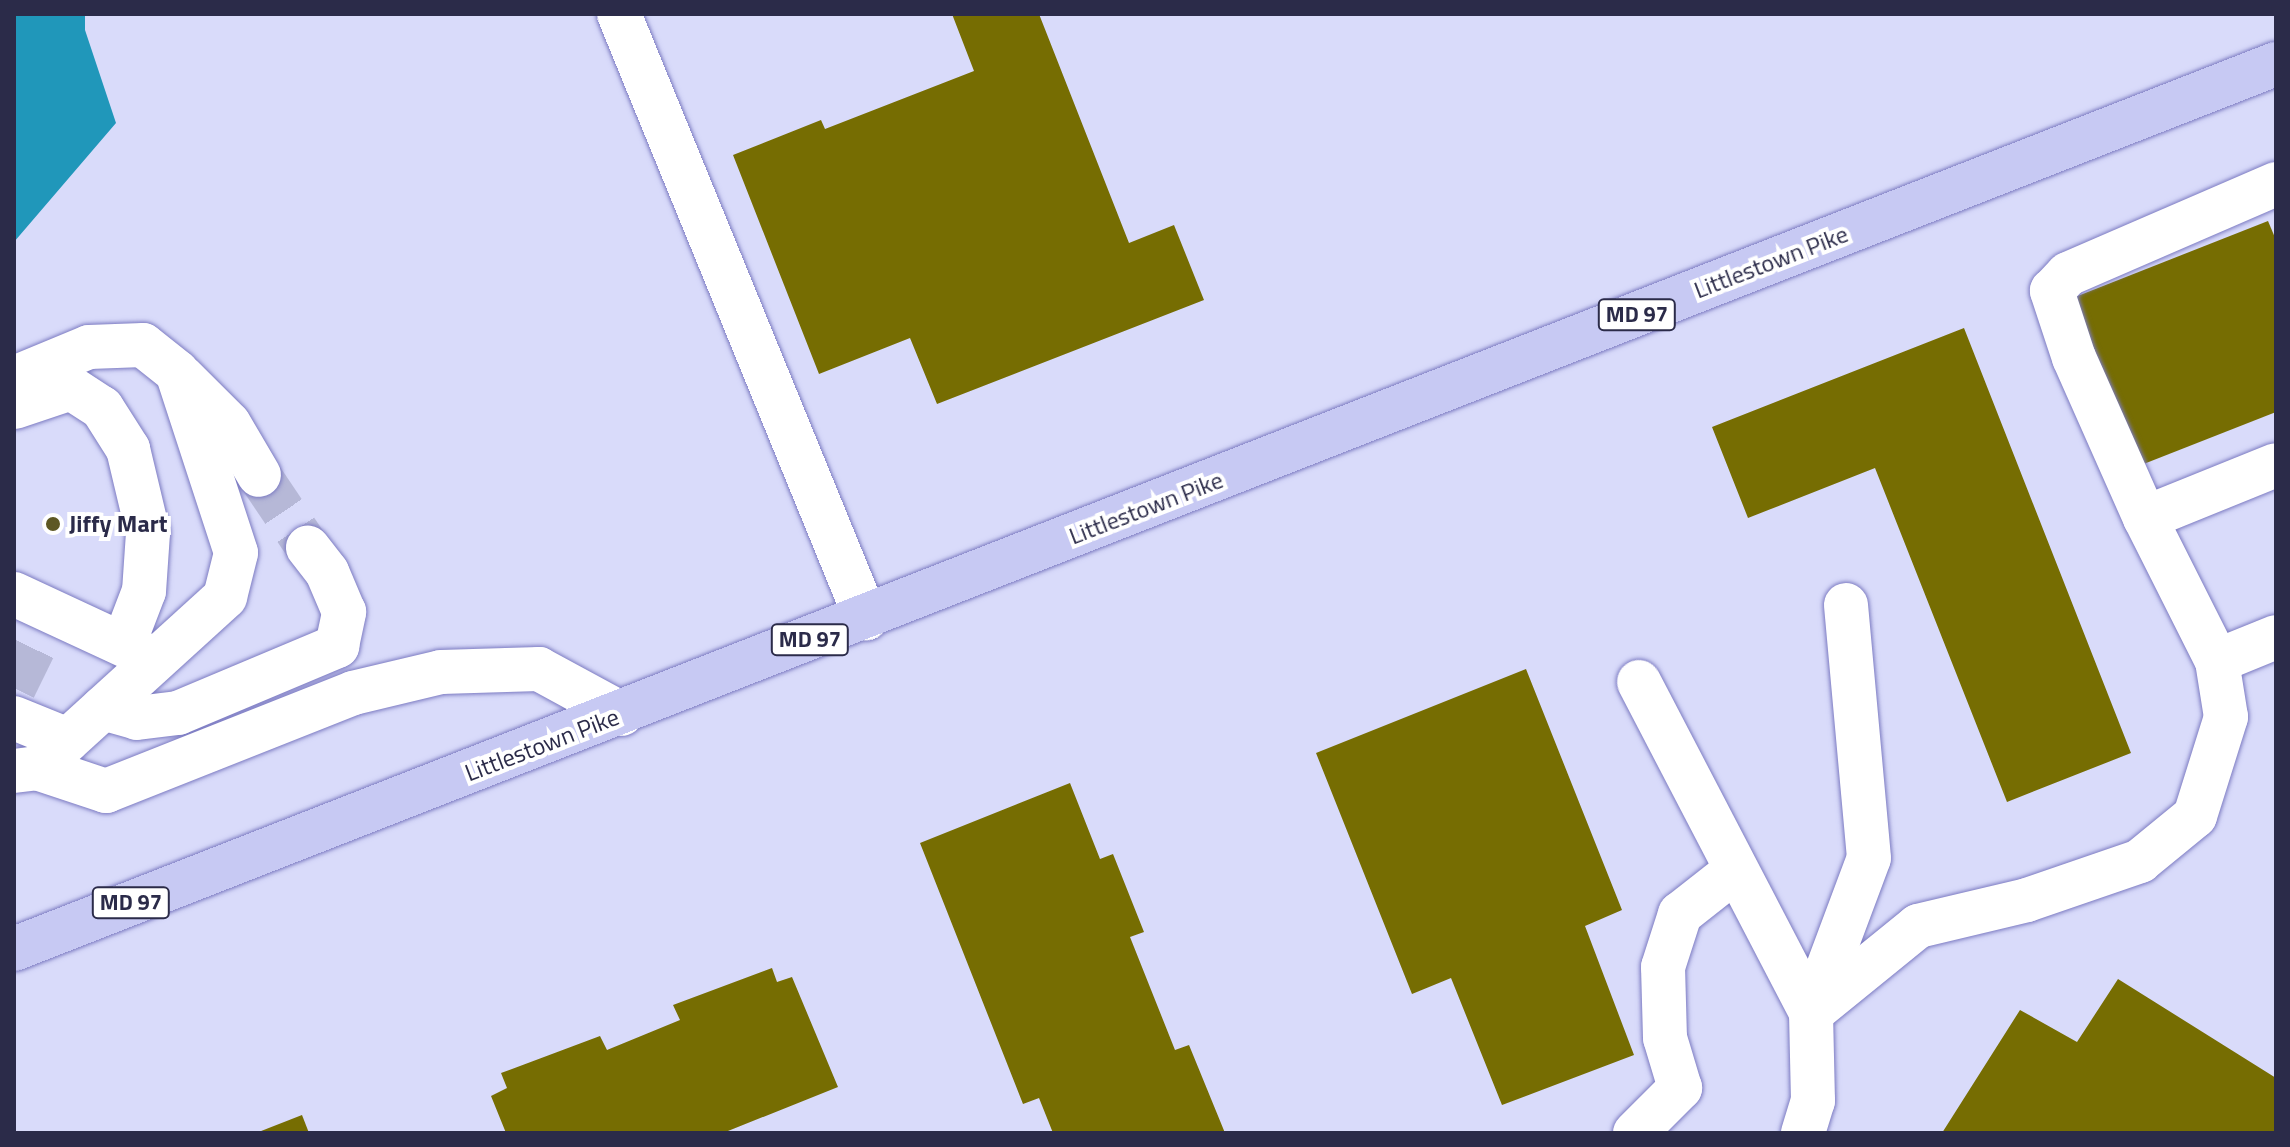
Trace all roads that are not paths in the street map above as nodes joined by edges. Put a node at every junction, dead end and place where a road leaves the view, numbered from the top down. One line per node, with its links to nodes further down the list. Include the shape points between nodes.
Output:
1 (619, 14): 13 (street)
2 (2276, 64): 13 (highway, Littlestown Pike / MD 97)
3 (2276, 184): 9 (street, via 2068,274 2052,291 2074,358)
4 (177, 372): 5 (street, via 143,345 89,347); 8 (street, via 229,424); 15 (street, via 236,553 225,597)
5 (14, 378)
6 (14, 407): 15 (street, via 71,388 102,408 128,449 148,533)
7 (2276, 465): 9 (street)
8 (259, 475)
9 (2145, 518): 16 (street)
10 (308, 548): 18 (street, via 327,572 344,612 337,646 178,713 137,718)
11 (1846, 605): 24 (street, via 1869,858)
12 (35, 612): 15 (street)
13 (866, 618): 19 (highway, Littlestown Pike / MD 97)
14 (2276, 637): 16 (street)
15 (140, 652): 18 (street)
16 (2217, 661): 24 (street, via 2226,717 2195,816 2140,861 2027,900 1918,926)
17 (1639, 682): 22 (street)
18 (103, 708): 21 (street)
19 (622, 714): 21 (street, via 539,669 441,672 353,693 106,791); 23 (highway, Littlestown Pike / MD 97)
20 (14, 718): 21 (street)
21 (40, 760)
22 (1736, 870): 24 (street); 25 (street, via 1680,914 1663,967 1665,1038 1680,1088)
23 (14, 949)
24 (1811, 1013): 26 (street, via 1813,1101)
25 (1635, 1133)
26 (1803, 1133)

